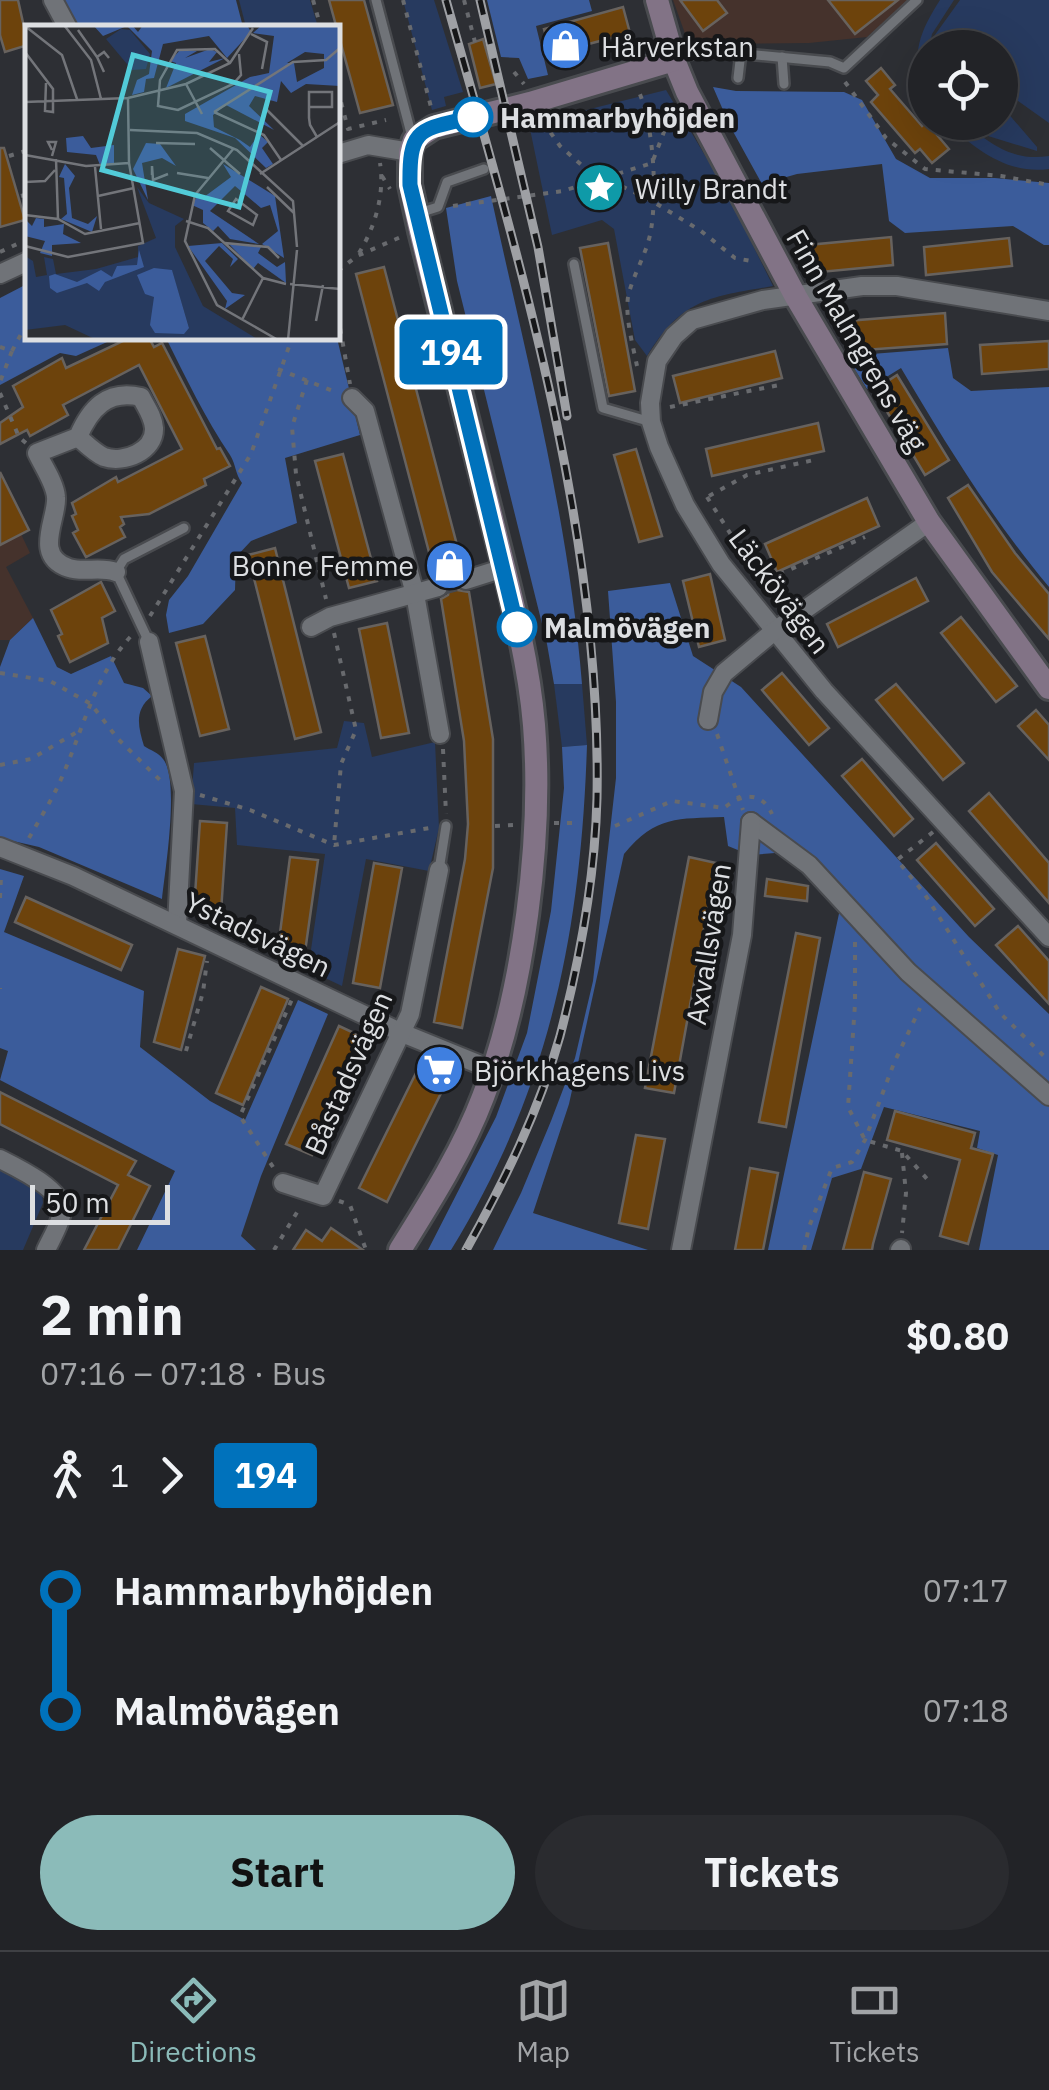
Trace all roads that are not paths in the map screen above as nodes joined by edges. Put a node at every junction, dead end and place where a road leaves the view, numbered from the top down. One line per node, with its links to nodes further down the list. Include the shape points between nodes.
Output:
1 (54, 0): 5 (street)
2 (376, 0): 11 (lane)
3 (656, 0): 8 (street, Finn Malmgrens väg)
4 (917, 0): 7 (lane, via 844,68)
5 (66, 25)
6 (737, 52): 7 (lane); 8 (lane, via 704,50); 9 (lane)
7 (782, 57): 10 (lane)
8 (674, 60): 11 (street, via 527,93 434,127); 18 (street, Finn Malmgrens väg)
9 (738, 78)
10 (784, 84)
11 (412, 146): 12 (street, via 368,144); 14 (street, via 410,185)
12 (340, 153)
13 (484, 169): 14 (lane, via 447,182)
14 (418, 214): 25 (street)
15 (25, 262): 17 (street)
16 (574, 264): 21 (lane, via 604,408)
17 (0, 274)
18 (796, 297): 19 (street, Läckövägen, via 897,286); 21 (street, Läckövägen, via 692,320 657,361); 23 (street, Finn Malmgrens väg)
19 (1049, 311)
20 (352, 398): 29 (street, via 365,411)
21 (651, 416): 31 (street, Läckövägen, via 686,507)
22 (78, 437): 26 (street, via 37,453 56,500 48,537 59,562 70,568)
23 (929, 522): 31 (street); 33 (street, Finn Malmgrens väg)
24 (184, 528): 26 (lane, via 124,560)
25 (504, 568): 27 (street); 42 (street, via 526,671 538,784 518,971)
26 (116, 572): 32 (lane)
27 (466, 580)
28 (438, 587): 29 (street)
29 (414, 594): 30 (street); 35 (street)
30 (311, 627)
31 (773, 632): 34 (street, via 724,673 713,692); 40 (street, Läckövägen)
32 (145, 634): 39 (street, via 184,791)
33 (1049, 688)
34 (713, 720)
35 (440, 734)
36 (446, 826): 38 (lane)
37 (0, 848): 39 (street, Ystadsvägen)
38 (439, 870): 41 (street, Båstadsvägen)
39 (177, 925): 41 (street, Ystadsvägen)
40 (1049, 937)
41 (402, 1033): 42 (street, Ystadsvägen); 45 (street, Båstadsvägen, via 316,1194)
42 (493, 1070): 47 (street)
43 (1049, 1096): 48 (street, Axvallsvägen, via 927,989 809,865 751,822 742,935)
44 (0, 1159): 46 (street, via 59,1198 62,1210)
45 (282, 1183)
46 (46, 1250)
47 (400, 1250)
48 (681, 1250)

